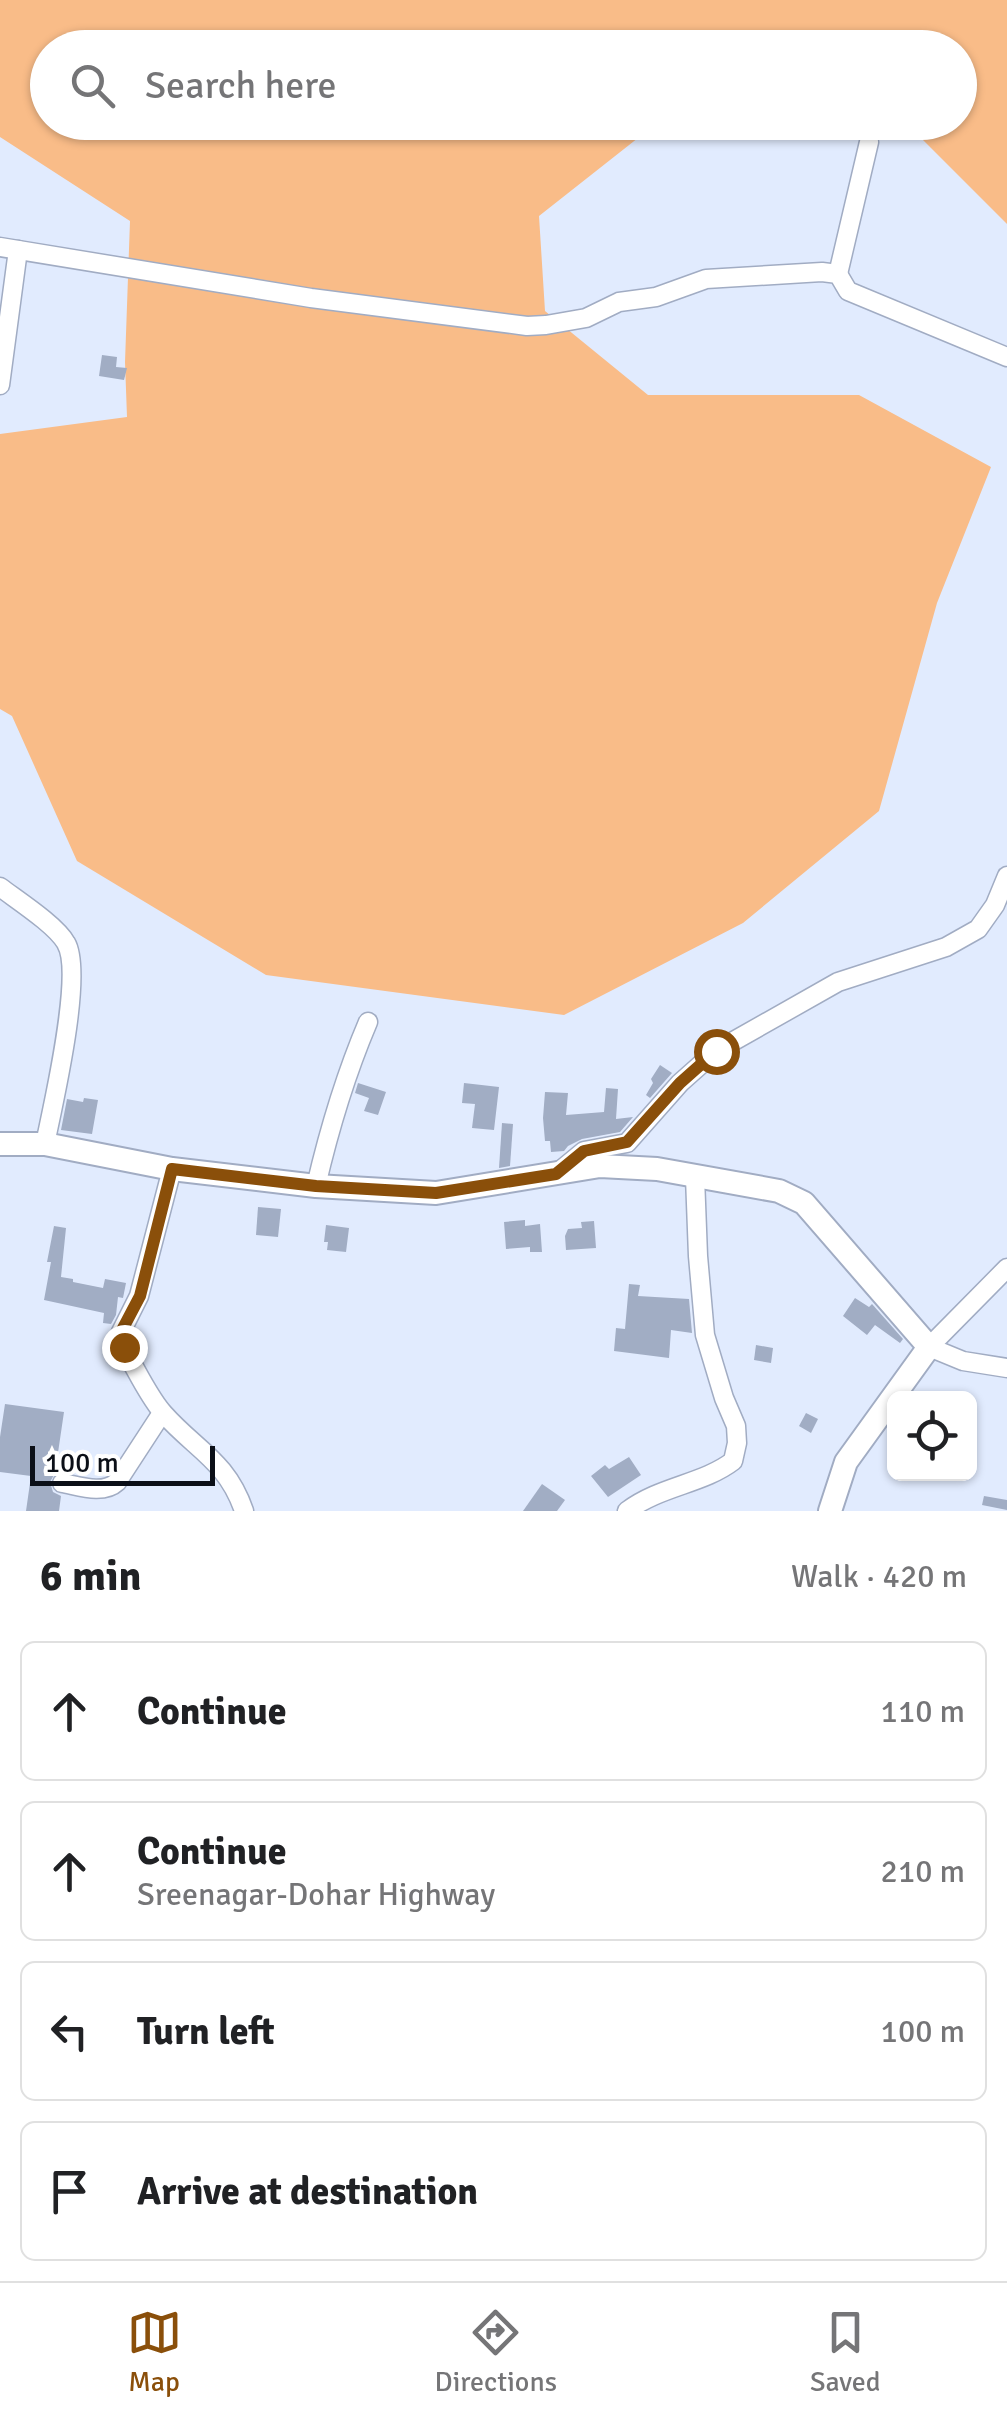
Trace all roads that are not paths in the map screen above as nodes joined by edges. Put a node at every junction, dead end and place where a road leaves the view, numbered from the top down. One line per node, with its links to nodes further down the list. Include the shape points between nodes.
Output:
1 (869, 142): 3 (street)
2 (9, 249): 3 (street, via 527,326 586,318 619,302 706,279); 5 (street)
3 (838, 274): 4 (street, via 848,291)
4 (1007, 357)
5 (0, 384)
6 (1007, 876): 12 (street, via 978,929 838,982 716,1051 627,1142 584,1151)
7 (0, 887): 10 (street, via 61,935 71,954 64,1048)
8 (368, 1022): 14 (street)
9 (0, 1144): 10 (main road)
10 (45, 1144): 11 (main road)
11 (172, 1169): 14 (main road); 18 (street, via 140,1296 120,1338)
12 (556, 1174): 13 (main road, via 600,1166); 14 (main road, via 436,1193)
13 (695, 1178): 16 (main road, via 778,1191 804,1203); 21 (street, via 705,1335 737,1444 733,1461 720,1471)
14 (316, 1186)
15 (1007, 1268): 16 (street)
16 (928, 1347): 17 (street); 22 (main road, via 846,1462)
17 (1007, 1368)
18 (162, 1413): 19 (street, via 111,1488); 20 (street, via 214,1459)
19 (62, 1483)
20 (244, 1511)
21 (626, 1511)
22 (830, 1511)

